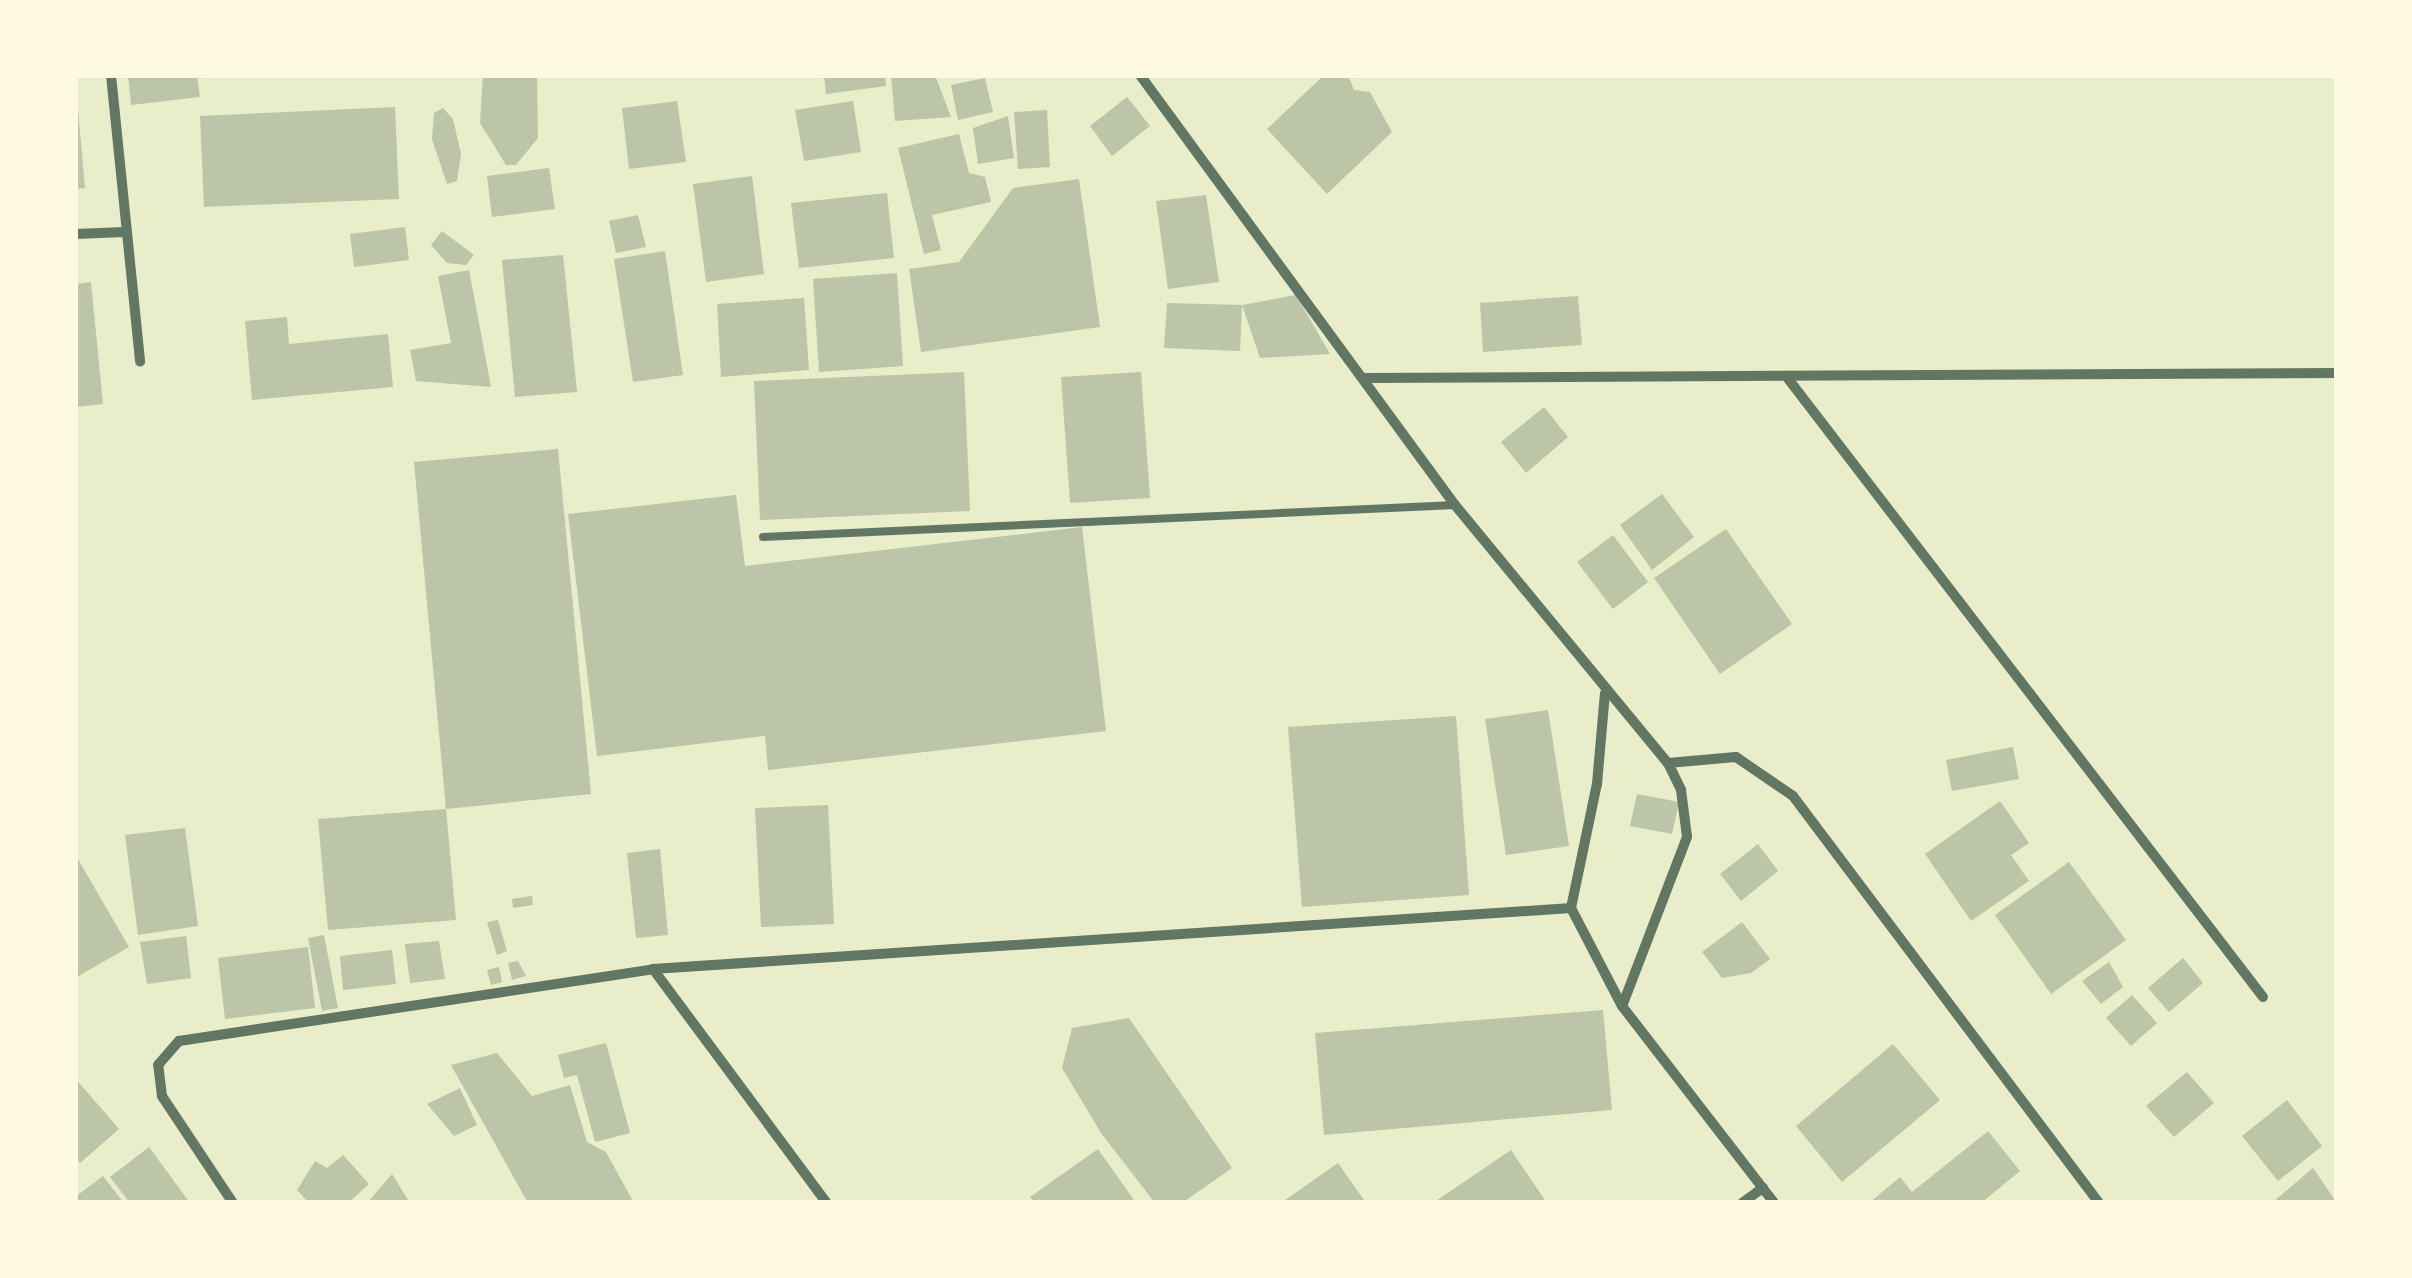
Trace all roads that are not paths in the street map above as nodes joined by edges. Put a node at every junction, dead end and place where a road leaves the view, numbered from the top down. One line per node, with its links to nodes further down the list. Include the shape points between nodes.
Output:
1 (110, 75): 3 (street)
2 (1140, 75): 8 (street)
3 (124, 232): 4 (street); 5 (street)
4 (75, 234)
5 (140, 362)
6 (2337, 374): 7 (street)
7 (1786, 376): 8 (street); 15 (street)
8 (1366, 378): 9 (street)
9 (1455, 504): 10 (lane); 11 (street)
10 (763, 536)
11 (1604, 693): 12 (street); 13 (street, via 1596,784)
12 (1668, 762): 16 (street, via 1682,790 1687,837); 22 (street, via 1736,757 1792,796)
13 (1571, 908): 14 (street); 16 (street)
14 (653, 970): 18 (street, via 178,1040 158,1065 162,1096); 19 (street)
15 (2263, 997)
16 (1622, 1006): 17 (street)
17 (1763, 1188): 20 (street); 21 (street)
18 (233, 1203)
19 (827, 1203)
20 (1742, 1203)
21 (1774, 1203)
22 (2099, 1203)

